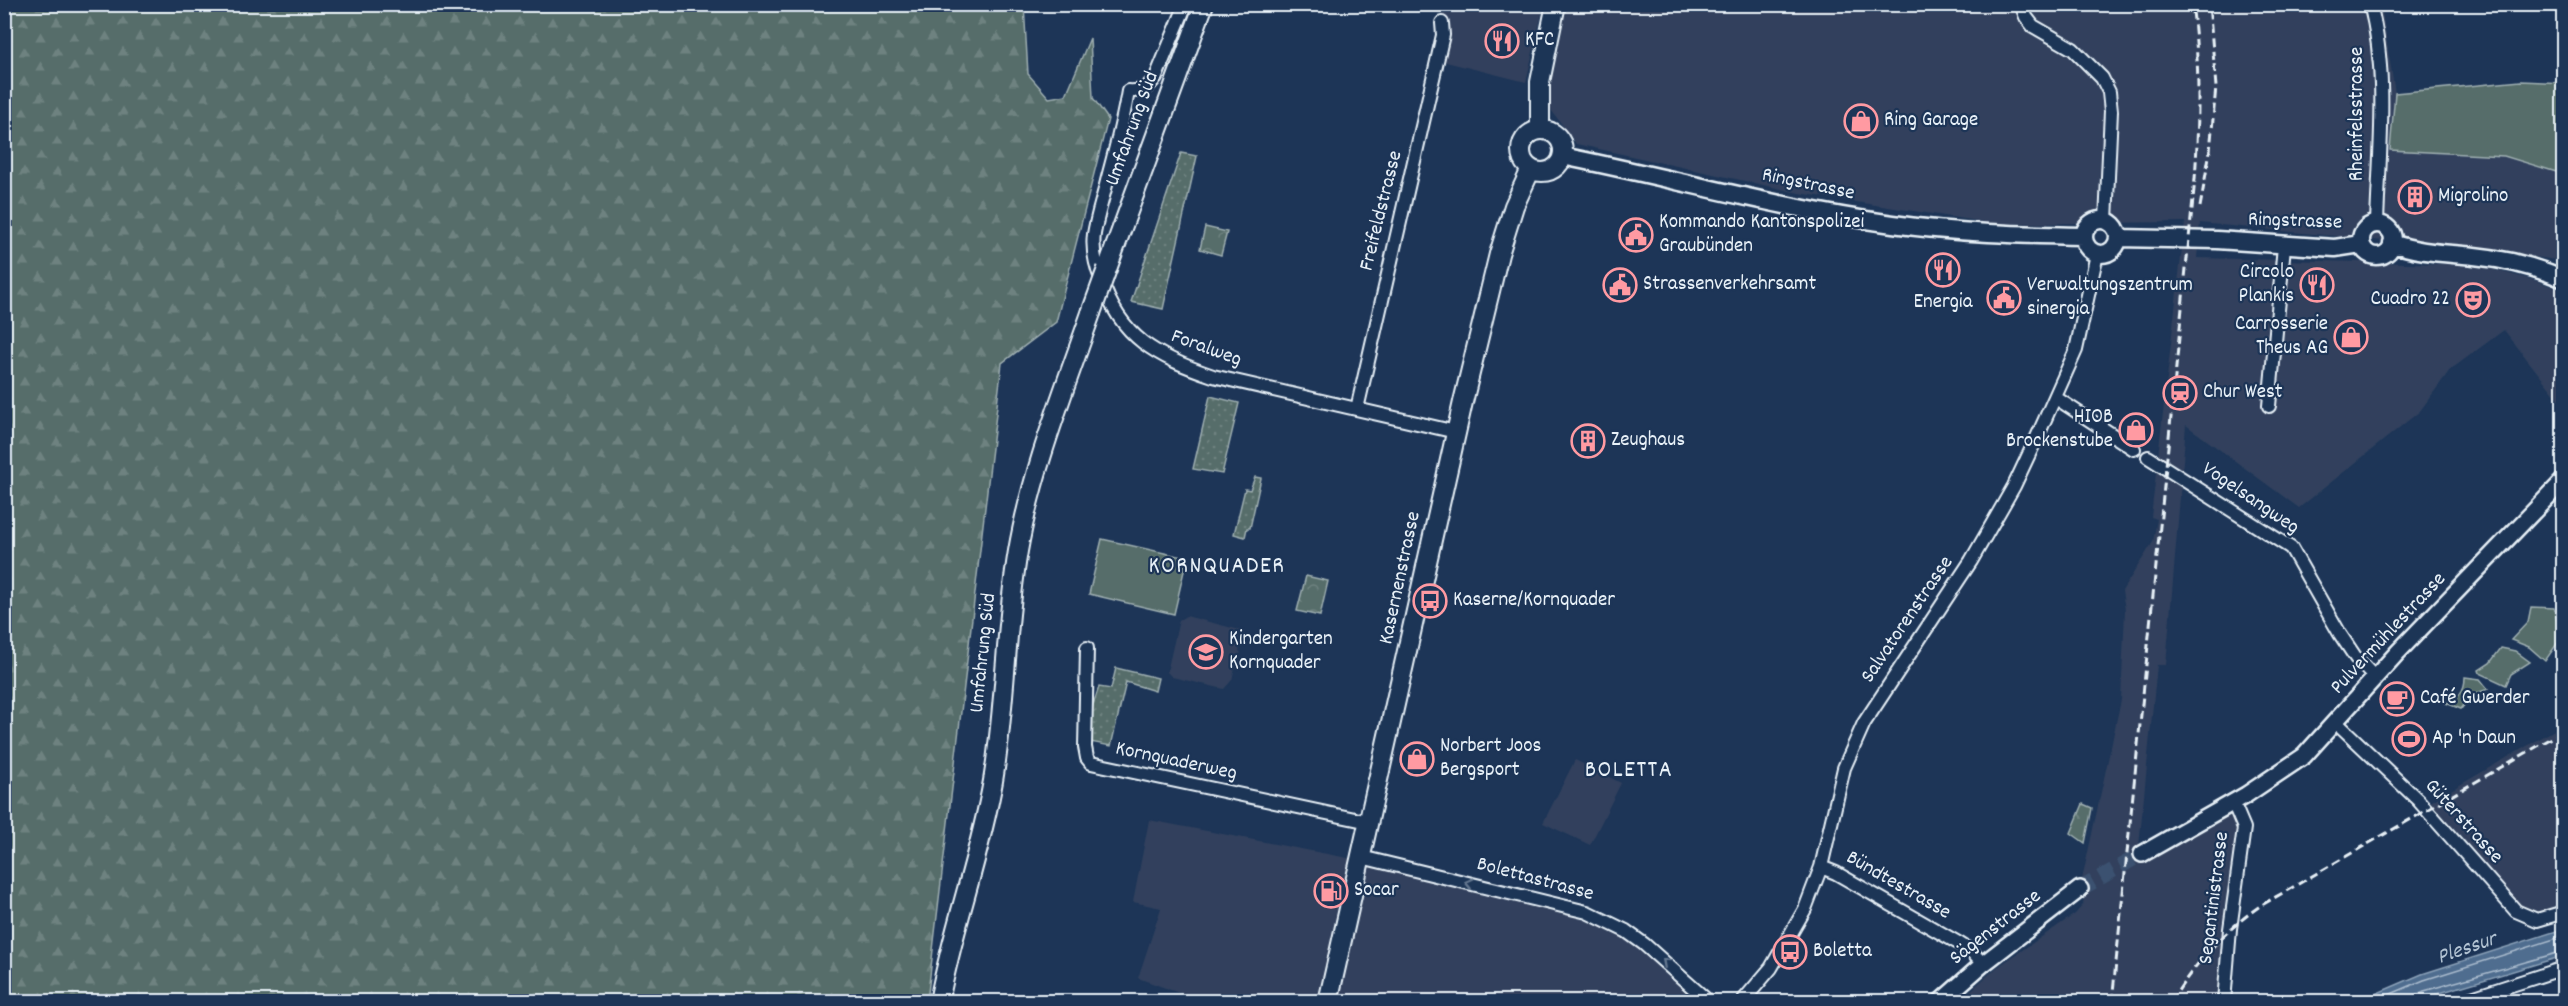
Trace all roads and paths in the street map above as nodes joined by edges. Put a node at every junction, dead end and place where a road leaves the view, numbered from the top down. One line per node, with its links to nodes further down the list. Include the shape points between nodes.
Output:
1 (1186, 4): 21 (street, Foralweg, via 1156,77 1139,92 1128,91 1094,236 1096,265 1107,298 1131,334 1183,366)
2 (1204, 4): 38 (main road, Umfahrung Süd, bridge, via 1045,448 1018,550 993,779)
3 (1556, 4): 7 (main road, via 1540,82)
4 (2021, 4): 10 (street, via 2033,26 2073,49 2102,78 2109,92)
5 (2370, 4): 11 (street, Rheinfelsstrasse, via 2381,73)
6 (1442, 23): 21 (street, Freifeldstrasse, via 1443,35)
7 (1540, 130): 8 (main road, via 1556,135 1562,145); 9 (main road, via 1527,136 1523,143 1522,157)
8 (1562, 156): 9 (main road, via 1550,170); 12 (main road, Ringstrasse, via 1894,224 1988,233)
9 (1531, 169): 22 (main road, Kasernenstrasse, via 1499,254)
10 (2106, 221): 12 (main road, via 2093,222); 13 (main road, via 2115,227)
11 (2377, 224): 14 (main road, via 2389,230); 15 (main road, via 2364,230)
12 (2084, 236): 17 (main road, via 2087,247)
13 (2118, 238): 16 (main road, Ringstrasse); 17 (main road, via 2111,251)
14 (2392, 243): 15 (main road, via 2380,256 2366,252); 18 (main road, via 2422,252 2519,264)
15 (2361, 244): 16 (main road, Ringstrasse, via 2341,248)
16 (2284, 246): 20 (street)
17 (2097, 254): 19 (street, Salvatorenstrasse, via 2080,336)
18 (2564, 279)
19 (2056, 398): 23 (street); 33 (street, Salvatorenstrasse, via 1977,552 1864,723 1836,794)
20 (2270, 406)
21 (1357, 409): 22 (street, Foralweg)
22 (1456, 432): 30 (main road, Kasernenstrasse)
23 (2134, 448)
24 (2148, 457): 27 (street, Vogelsangweg, via 2291,548 2340,634)
25 (2564, 480): 27 (street, Pulvermühlestrasse)
26 (1087, 648): 30 (street, Kornquaderweg, via 1085,747 1091,763)
27 (2374, 678): 28 (street, Pulvermühlestrasse)
28 (2336, 722): 29 (street, Pulvermühlestrasse, via 2294,764); 35 (street, Güterstrasse, via 2418,800 2516,910 2537,920)
29 (2234, 802): 31 (street); 43 (street, Segantinistrasse, via 2244,828)
30 (1369, 822): 32 (main road, Kasernenstrasse)
31 (2142, 854)
32 (1361, 857): 39 (main road, Kasernenstrasse); 40 (street, Bolettastrasse, one-way to 32, via 1644,944 1587,912)
33 (1821, 867): 36 (street, Bündtestrasse, via 1960,944); 41 (street, Salvatorenstrasse, via 1787,945)
34 (2080, 889): 36 (street, Sägenstrasse)
35 (2564, 912)
36 (1983, 964): 42 (street, Sägenstrasse)
37 (2564, 968): 44 (street)
38 (939, 1002)
39 (1328, 1002)
40 (1709, 1002)
41 (1743, 1002)
42 (1940, 1002)
43 (2224, 1002)
44 (2459, 1002)

